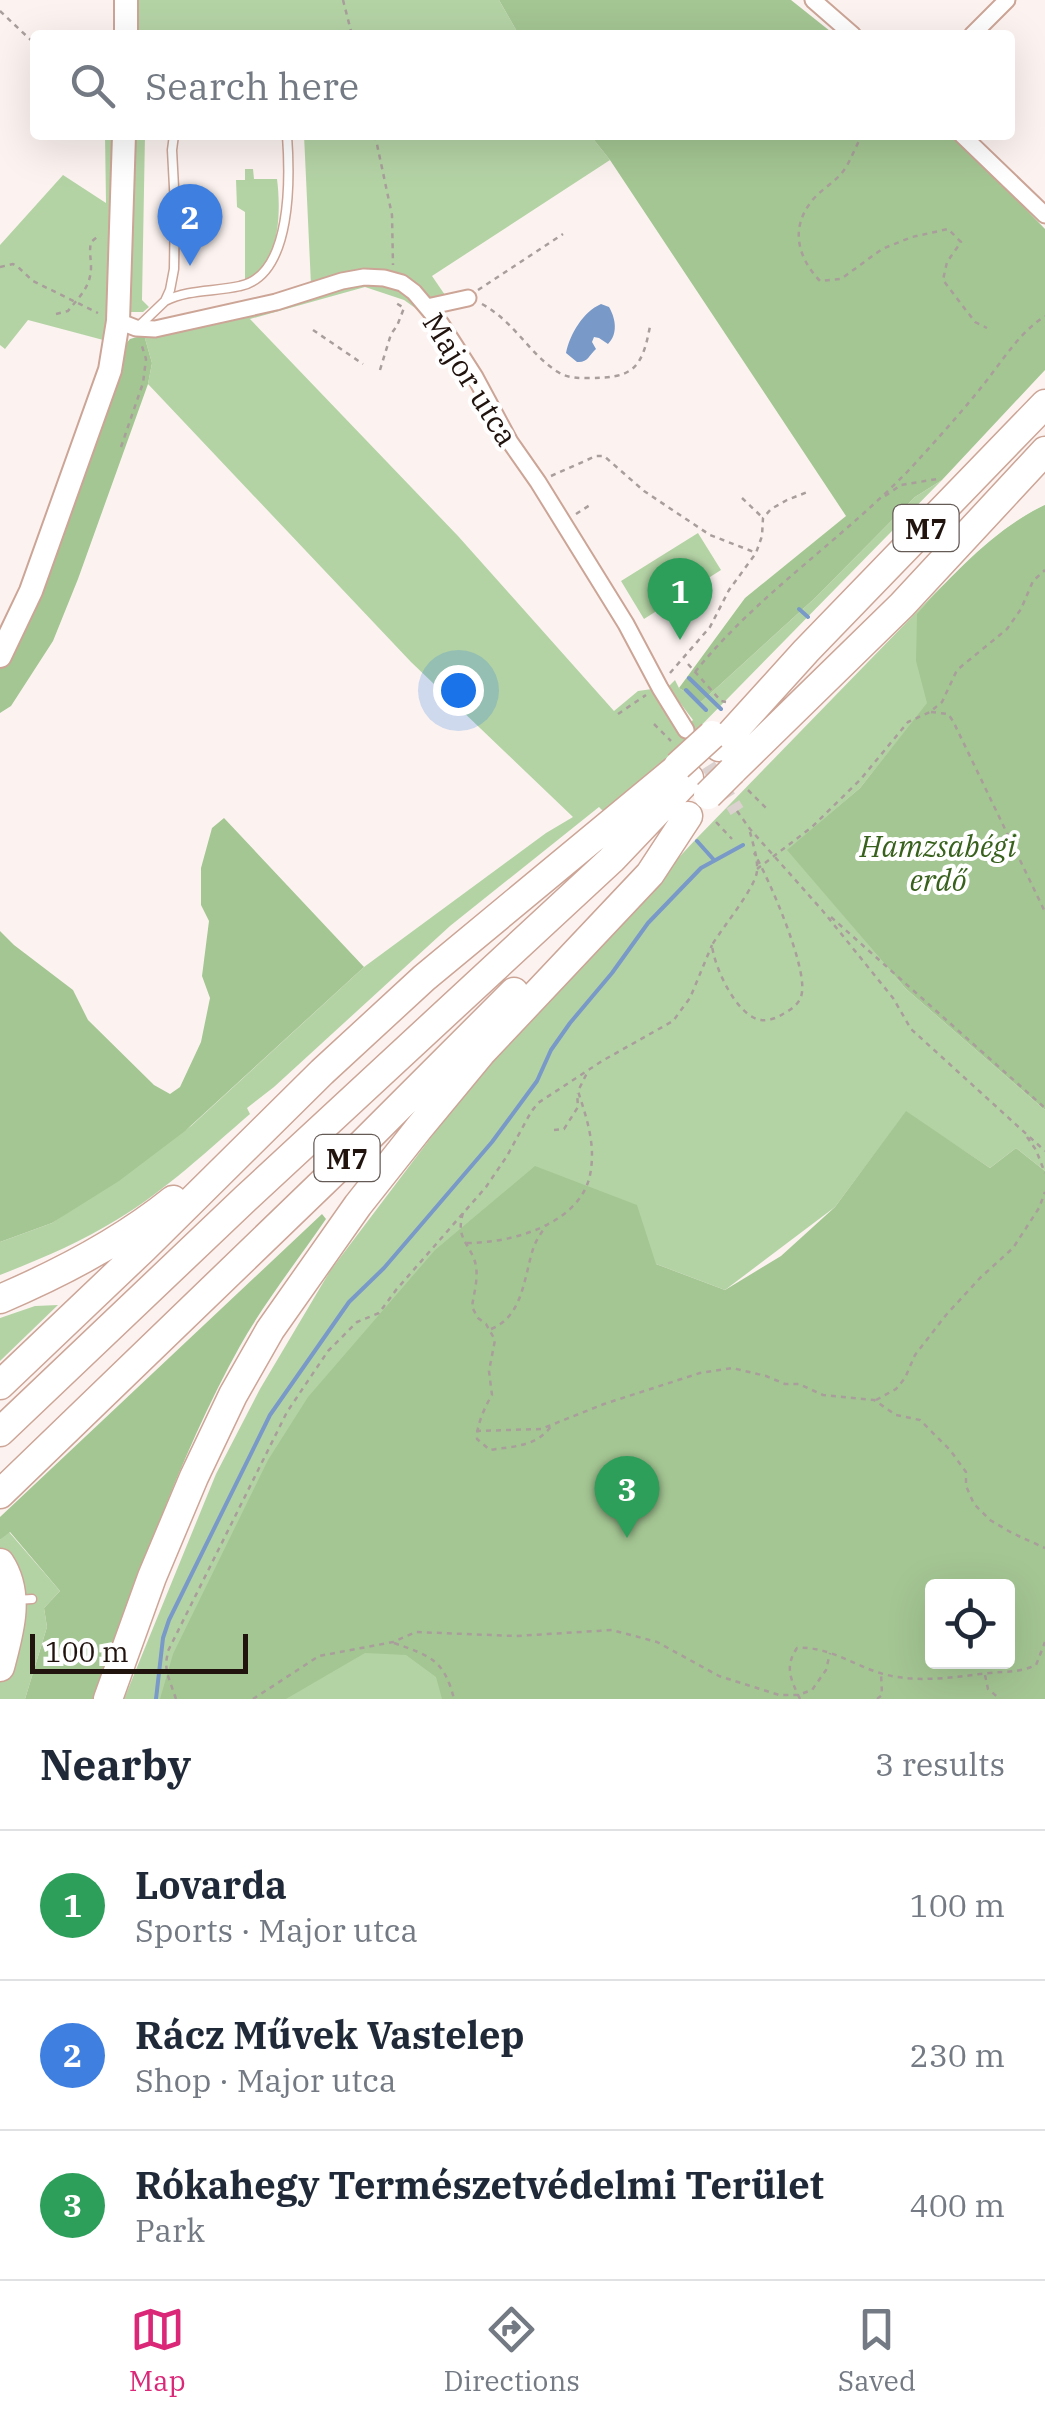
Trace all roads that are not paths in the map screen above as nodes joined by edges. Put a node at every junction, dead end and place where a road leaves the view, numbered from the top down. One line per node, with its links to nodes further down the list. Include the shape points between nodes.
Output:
1 (126, 0): 4 (main road)
2 (813, 0): 5 (street)
3 (1007, 0): 6 (street)
4 (126, 30)
5 (846, 30)
6 (977, 30)
7 (124, 140): 15 (main road)
8 (173, 140): 13 (lane, via 174,268)
9 (287, 140): 13 (lane, via 283,234 268,267 244,286)
10 (967, 140): 11 (street)
11 (1045, 215)
12 (468, 298): 14 (street)
13 (165, 301): 15 (lane)
14 (427, 308): 15 (street, Major utca, via 402,283 353,279 155,329); 19 (street, Major utca, via 475,376 660,688)
15 (127, 324): 18 (main road, via 31,591)
16 (1045, 404): 19 (highway, M7, via 806,651)
17 (1045, 451): 19 (highway, M7, via 902,605)
18 (0, 656)
19 (719, 755): 20 (highway, M7, bridge); 20 (highway, bridge)
20 (692, 786): 21 (highway, via 647,795 424,978); 24 (highway, M7); 25 (highway, M7, via 342,1164); 28 (highway, via 650,874 419,1128 270,1330 194,1476)
21 (322, 1072): 22 (highway, via 128,1233); 23 (highway)
22 (0, 1299)
23 (0, 1385)
24 (0, 1432)
25 (0, 1494)
26 (0, 1563): 27 (highway, via 22,1600 12,1613)
27 (0, 1666)
28 (108, 1699)

